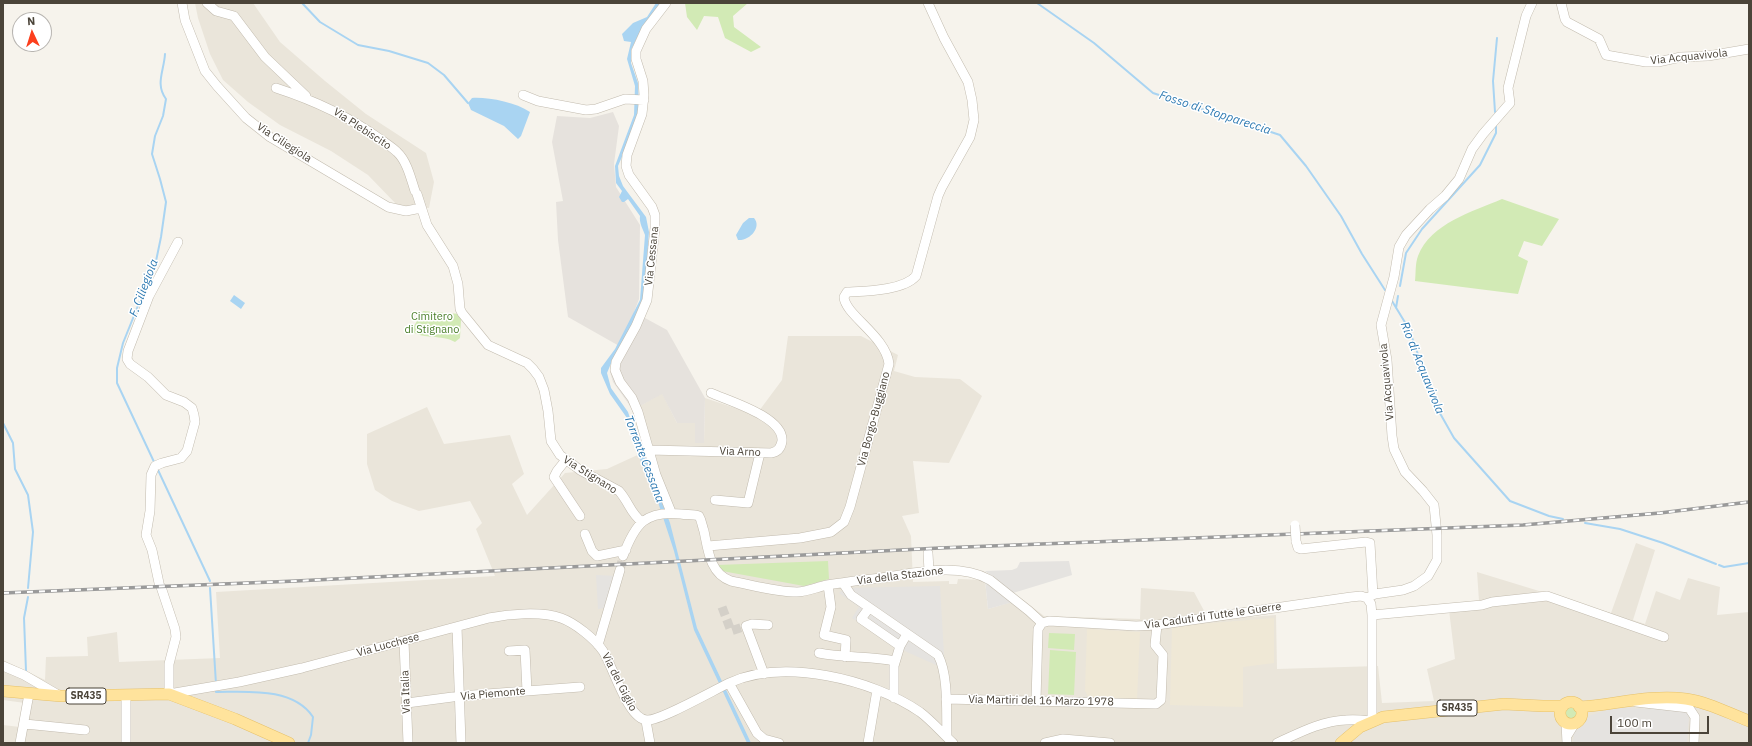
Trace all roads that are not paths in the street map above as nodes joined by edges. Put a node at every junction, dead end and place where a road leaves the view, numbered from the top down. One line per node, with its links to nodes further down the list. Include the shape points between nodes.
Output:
1 (182, 3): 12 (street, Via Ciliegiola, via 185,20 205,70 246,118 270,137 388,207 406,211)
2 (207, 3): 10 (street, via 216,11 234,16 265,57)
3 (666, 3): 11 (street, Via Cessana, via 646,29 636,50 644,86)
4 (928, 3): 24 (street, Via Borgo-Buggiano, via 968,82 974,112 973,130 942,187 916,276 911,281 897,286 846,292 844,297 849,308 883,348 889,364 844,522 835,531 800,538)
5 (1532, 3): 29 (street, Via Acquavivola, via 1526,16 1508,88 1510,104 1482,134 1472,149 1459,179 1406,235 1399,247 1381,325 1388,367 1392,436 1394,449 1405,472 1434,506 1437,560 1428,576 1414,586)
6 (1561, 3): 7 (street, Via Acquavivola, via 1564,19 1599,39 1606,55 1658,62)
7 (1749, 49)
8 (276, 88): 10 (street)
9 (523, 95): 11 (street, via 538,101 586,110 596,110 621,100)
10 (308, 98): 12 (street, Via Plebiscito, via 351,120 398,152)
11 (644, 100): 15 (street, Via Cessana, via 626,163 629,175 654,212 652,258 647,300 616,362 615,370 634,403)
12 (421, 208): 17 (street, Via Stignano, via 428,225 453,266 462,313 488,345 526,363 533,368 541,381 551,441)
13 (178, 242): 53 (street, via 149,296 127,359 166,395 192,408 195,422 187,451 181,458 155,466 151,475 150,515 146,535 176,637 169,664)
14 (711, 394): 16 (street, Via Arno, via 763,415 773,422 781,434 781,446 777,452)
15 (649, 450): 16 (street, Via Arno); 19 (street, Via Cessana)
16 (760, 453): 18 (street, via 748,503)
17 (565, 461): 20 (street, via 554,477); 21 (street, Via Stignano, via 619,491 630,511)
18 (715, 500)
19 (671, 512): 21 (street, via 652,515); 24 (street, Via della Stazione, via 699,516)
20 (580, 516)
21 (642, 522): 23 (street, via 629,540 624,553 598,556 592,551)
22 (1295, 525): 29 (street, bridge, via 1296,541 1298,548 1301,549 1370,543)
23 (585, 534)
24 (708, 546): 28 (street, Via della Stazione, via 716,572 724,579 796,592)
25 (928, 553): 27 (street)
26 (620, 570): 39 (street, Via del Giglio)
27 (929, 571): 28 (street, Via della Stazione); 32 (street, Via della Stazione, via 958,571 983,576)
28 (836, 584): 30 (street); 43 (street, via 824,635 846,640)
29 (1370, 596): 31 (street); 34 (street, Via Caduti di Tutte le Guerre)
30 (869, 608): 36 (street); 40 (street, via 861,619)
31 (1372, 614): 37 (street, via 1482,605 1547,596); 63 (street)
32 (1042, 623): 34 (street, Via Caduti di Tutte le Guerre); 59 (street, via 1038,629)
33 (768, 625): 46 (street, via 746,626)
34 (1157, 625): 59 (street, Via Martiri del 16 Marzo 1978, via 1155,645 1163,656 1161,700 1156,704)
35 (457, 627): 38 (street, Via Lucchese); 39 (street, Via Lucchese, via 506,615 550,615 570,622); 56 (street)
36 (907, 634): 40 (street); 58 (street, via 938,655 943,668)
37 (1664, 637)
38 (404, 641): 53 (street, Via Lucchese, via 274,675); 61 (street, Via Italia)
39 (598, 645): 64 (street, Via del Giglio, via 611,664 633,711)
40 (900, 646): 44 (street)
41 (510, 651): 51 (street, via 526,650)
42 (819, 653): 43 (street)
43 (846, 657): 44 (street)
44 (895, 661): 57 (street)
45 (3, 666): 54 (street)
46 (764, 674): 47 (street); 49 (street, via 813,674)
47 (729, 683): 64 (street, via 662,716); 76 (street, via 758,733 764,739)
48 (580, 687): 51 (street, Via Piemonte)
49 (877, 690): 57 (street); 77 (street)
50 (3, 691): 52 (main road, SR435)
51 (527, 691): 56 (street, Via Piemonte)
52 (29, 694): 54 (main road, SR435); 66 (street)
53 (169, 694): 55 (main road, SR435); 72 (main road, SR435)
54 (61, 696): 55 (main road, SR435)
55 (126, 696): 71 (street)
56 (460, 696): 61 (street, Via Piemonte); 74 (street)
57 (894, 698): 69 (street, via 929,719)
58 (946, 699): 59 (street, Via Martiri del 16 Marzo 1978); 69 (street)
59 (1036, 701)
60 (1632, 701): 62 (main road); 65 (main road, via 1687,699 1702,702); 82 (street, via 1689,708 1695,717)
61 (407, 703): 73 (street, Via Italia)
62 (1571, 715): 63 (main road, SR435, via 1543,706 1504,704); 68 (street)
63 (1372, 720): 80 (street, via 1345,720 1323,724); 81 (main road, SR435)
64 (646, 721): 75 (street)
65 (1749, 721)
66 (25, 724): 67 (street); 70 (street)
67 (85, 730)
68 (1567, 740)
69 (948, 741)
70 (20, 743)
71 (126, 743)
72 (289, 743)
73 (408, 743)
74 (461, 743)
75 (650, 743)
76 (779, 743)
77 (868, 743)
78 (1045, 743): 79 (street, via 1063,739)
79 (1110, 743)
80 (1277, 743)
81 (1342, 743)
82 (1694, 743)

